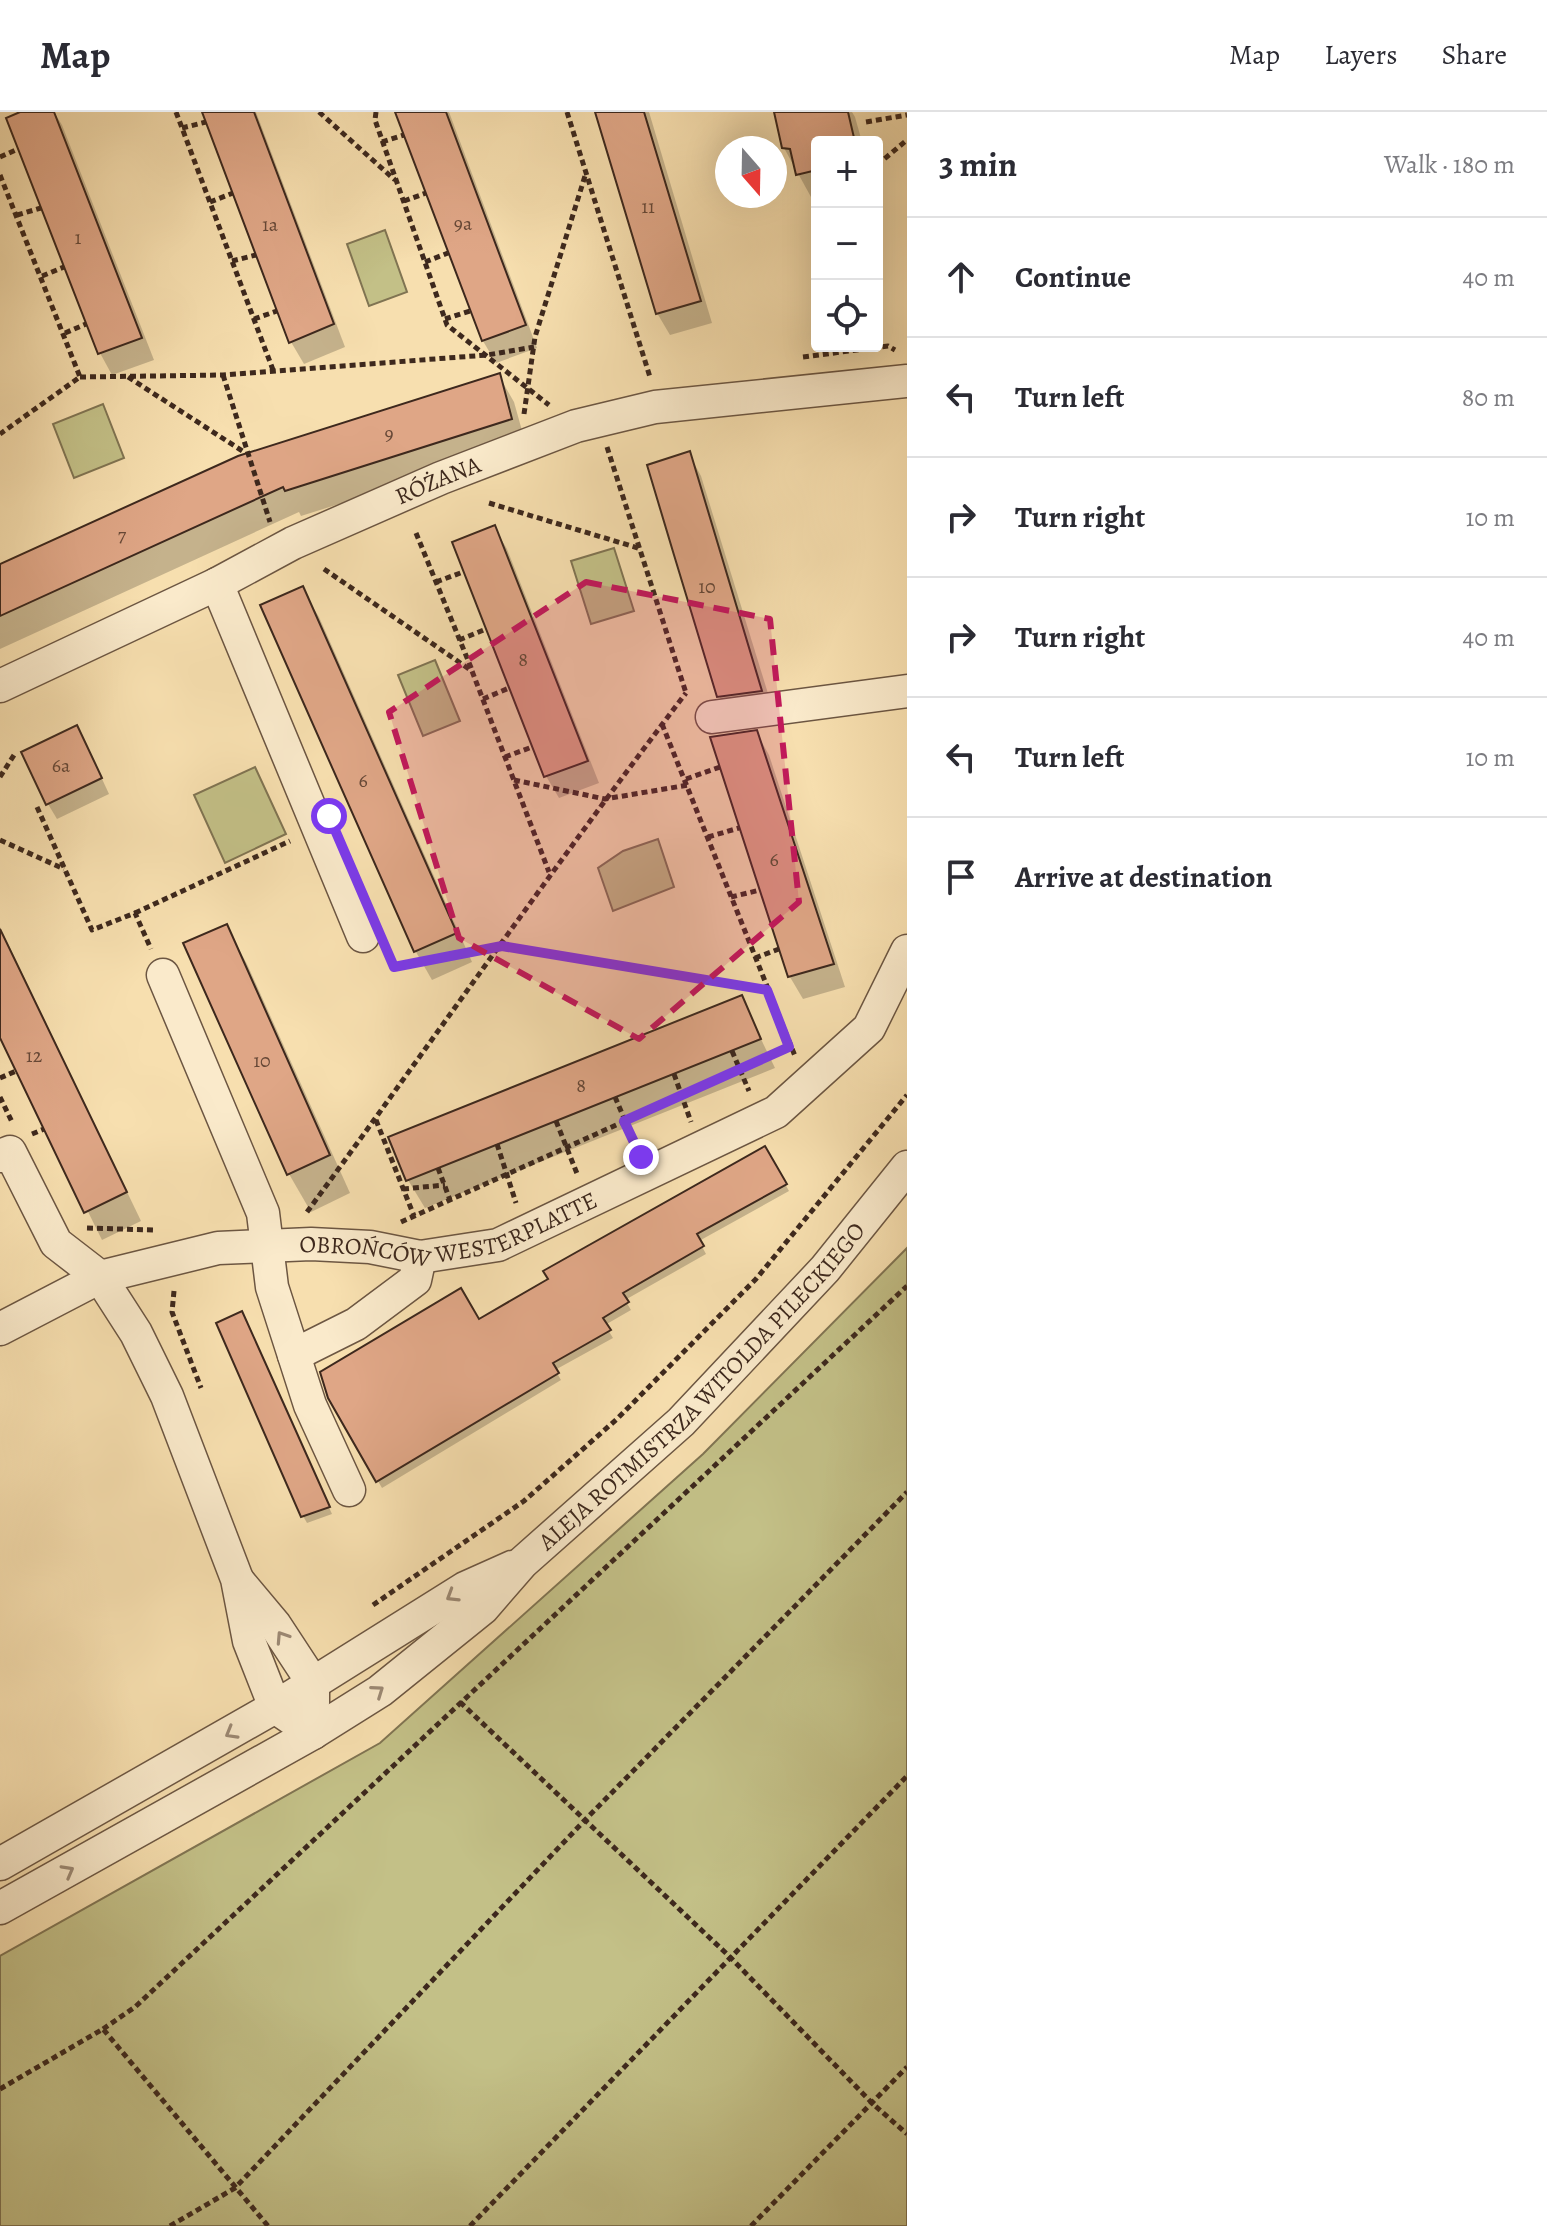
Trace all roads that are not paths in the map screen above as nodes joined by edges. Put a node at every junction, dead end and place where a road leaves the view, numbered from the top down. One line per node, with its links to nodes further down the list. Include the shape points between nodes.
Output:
1 (907, 381): 2 (street, RÓŻANA, via 655,407 576,426 413,490 293,543)
2 (217, 584): 3 (street, RÓŻANA); 6 (street)
3 (0, 686)
4 (907, 691): 5 (street)
5 (712, 717)
6 (373, 939)
7 (907, 951): 12 (street, OBROŃCÓW WESTERPLATTE, via 869,1028 776,1112 498,1245)
8 (163, 975): 11 (street, via 263,1213)
9 (0, 1156): 13 (street, via 10,1152 56,1243)
10 (907, 1167): 17 (street, ALEJA ROTMISTRZA WITOLDA PILECKIEGO, via 825,1269 681,1422)
11 (265, 1244): 12 (street, OBROŃCÓW WESTERPLATTE, via 370,1247); 13 (street, OBROŃCÓW WESTERPLATTE, via 218,1248); 15 (street, via 272,1287)
12 (420, 1257): 15 (street, via 415,1280 356,1324)
13 (100, 1277): 14 (street, OBROŃCÓW WESTERPLATTE); 18 (street, via 167,1396)
14 (0, 1329)
15 (294, 1355): 16 (street, via 310,1405)
16 (349, 1490)
17 (522, 1563): 19 (street, ALEJA ROTMISTRZA WITOLDA PILECKIEGO, one-way to 19, via 465,1588); 21 (street, ALEJA ROTMISTRZA WITOLDA PILECKIEGO, one-way to 17, via 380,1691 483,1608)
18 (237, 1579): 19 (street, one-way to 18); 20 (street, via 249,1641)
19 (313, 1683): 20 (street, ALEJA ROTMISTRZA WITOLDA PILECKIEGO); 21 (street)
20 (275, 1707): 21 (street); 22 (street, ALEJA ROTMISTRZA WITOLDA PILECKIEGO, one-way to 22)
21 (313, 1733): 23 (street, ALEJA ROTMISTRZA WITOLDA PILECKIEGO, one-way to 21)
22 (0, 1864)
23 (0, 1908)

